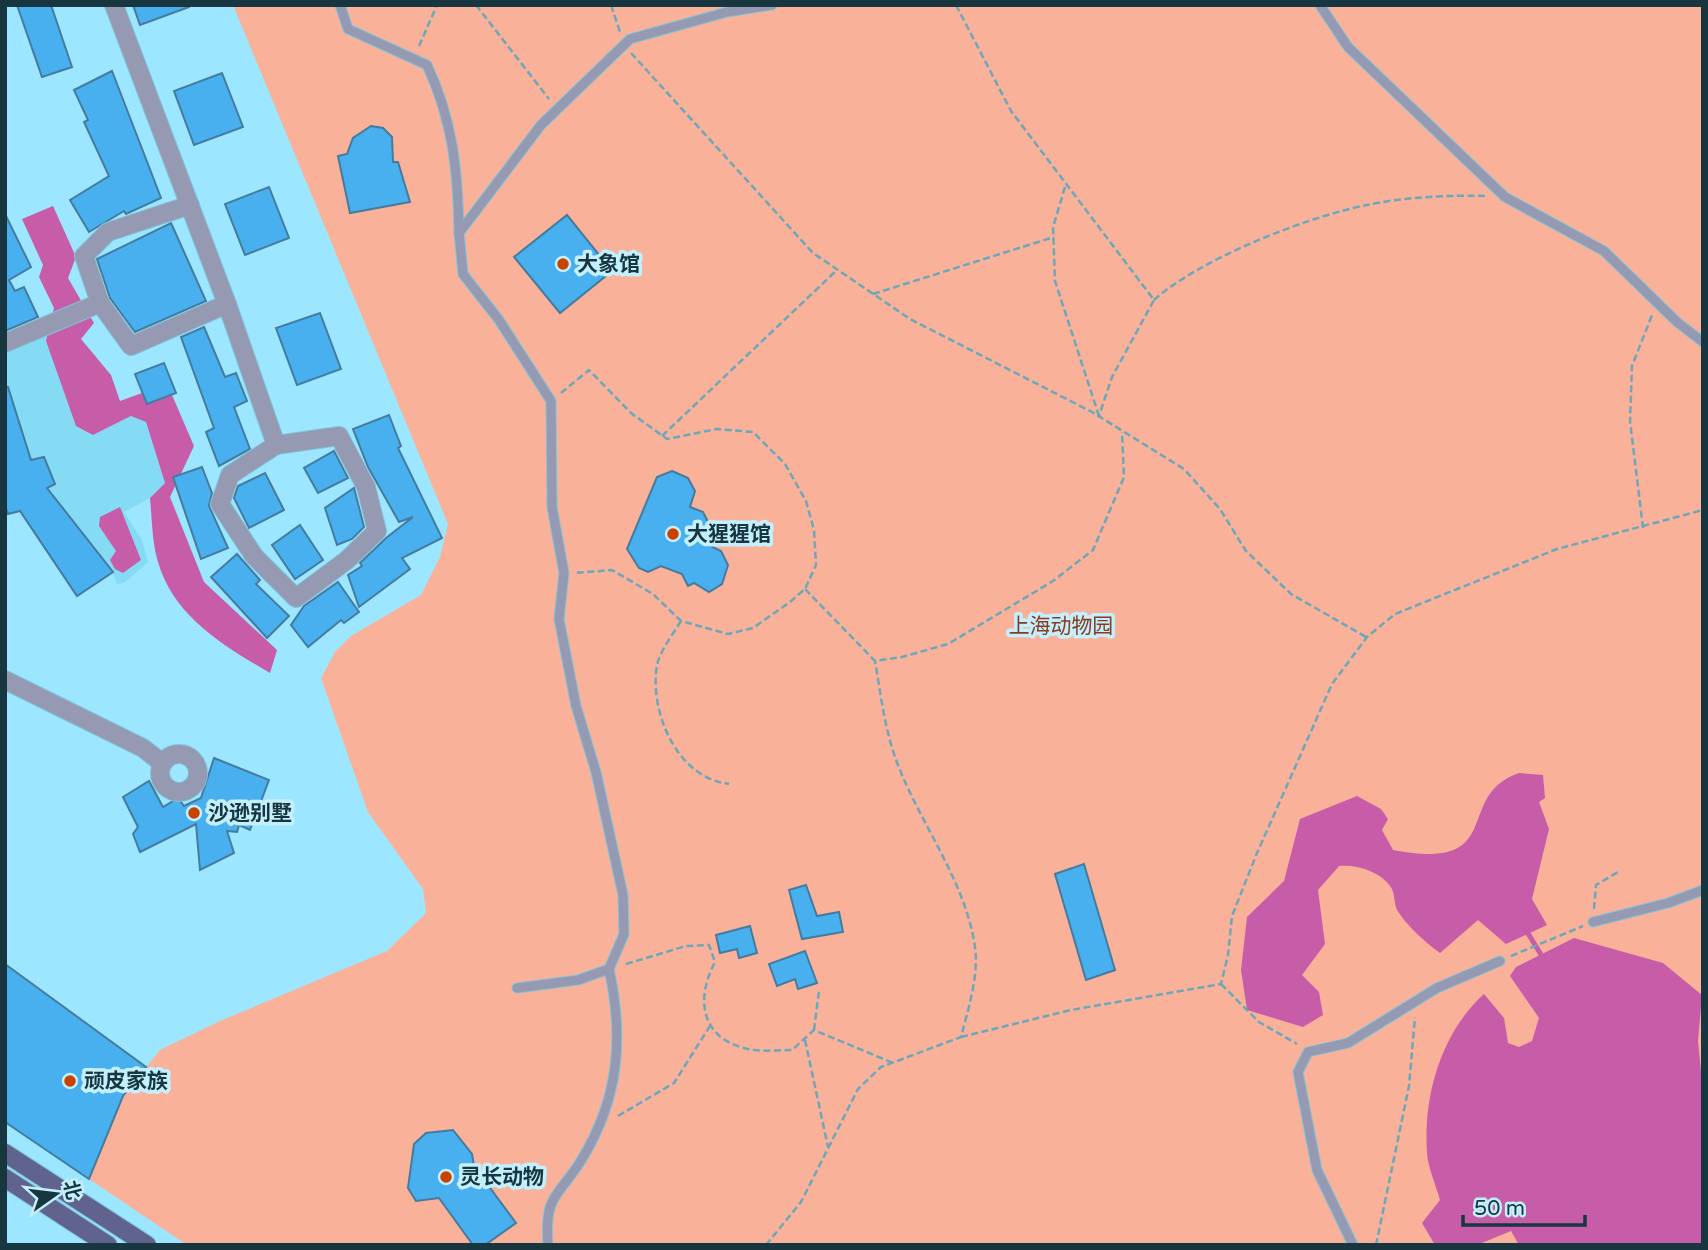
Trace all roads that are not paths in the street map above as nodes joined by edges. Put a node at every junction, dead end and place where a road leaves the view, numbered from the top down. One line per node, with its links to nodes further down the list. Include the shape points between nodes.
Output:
1 (114, 5): 5 (street)
2 (340, 5): 6 (lane, via 348,29 427,65 444,101 458,186)
3 (772, 5): 6 (lane, via 727,12 630,39 541,125)
4 (1320, 5): 9 (lane, via 1348,47 1505,197 1604,251)
5 (190, 205): 7 (street, via 108,232 84,256); 8 (street)
6 (459, 233): 17 (lane, via 463,274 551,401 552,507 564,573 559,619 623,895 624,934)
7 (100, 303): 8 (street, via 131,345); 10 (street)
8 (227, 304): 11 (street)
9 (1703, 342)
10 (5, 343)
11 (276, 445): 11 (street, via 230,475 219,504 254,556 296,598 377,531 366,487 340,436)
12 (5, 680): 13 (street, via 143,748)
13 (162, 763)
14 (1703, 890): 15 (lane)
15 (1593, 922)
16 (1500, 961): 24 (lane, via 1437,988 1348,1043 1308,1052 1298,1072 1317,1170)
17 (609, 969): 18 (lane, via 578,980); 23 (lane, via 617,1004 615,1083 601,1123 550,1204)
18 (517, 988)
19 (5, 1153): 22 (main road)
20 (5, 1178): 21 (main road)
21 (108, 1245)
22 (147, 1245)
23 (548, 1245)
24 (1353, 1245)

